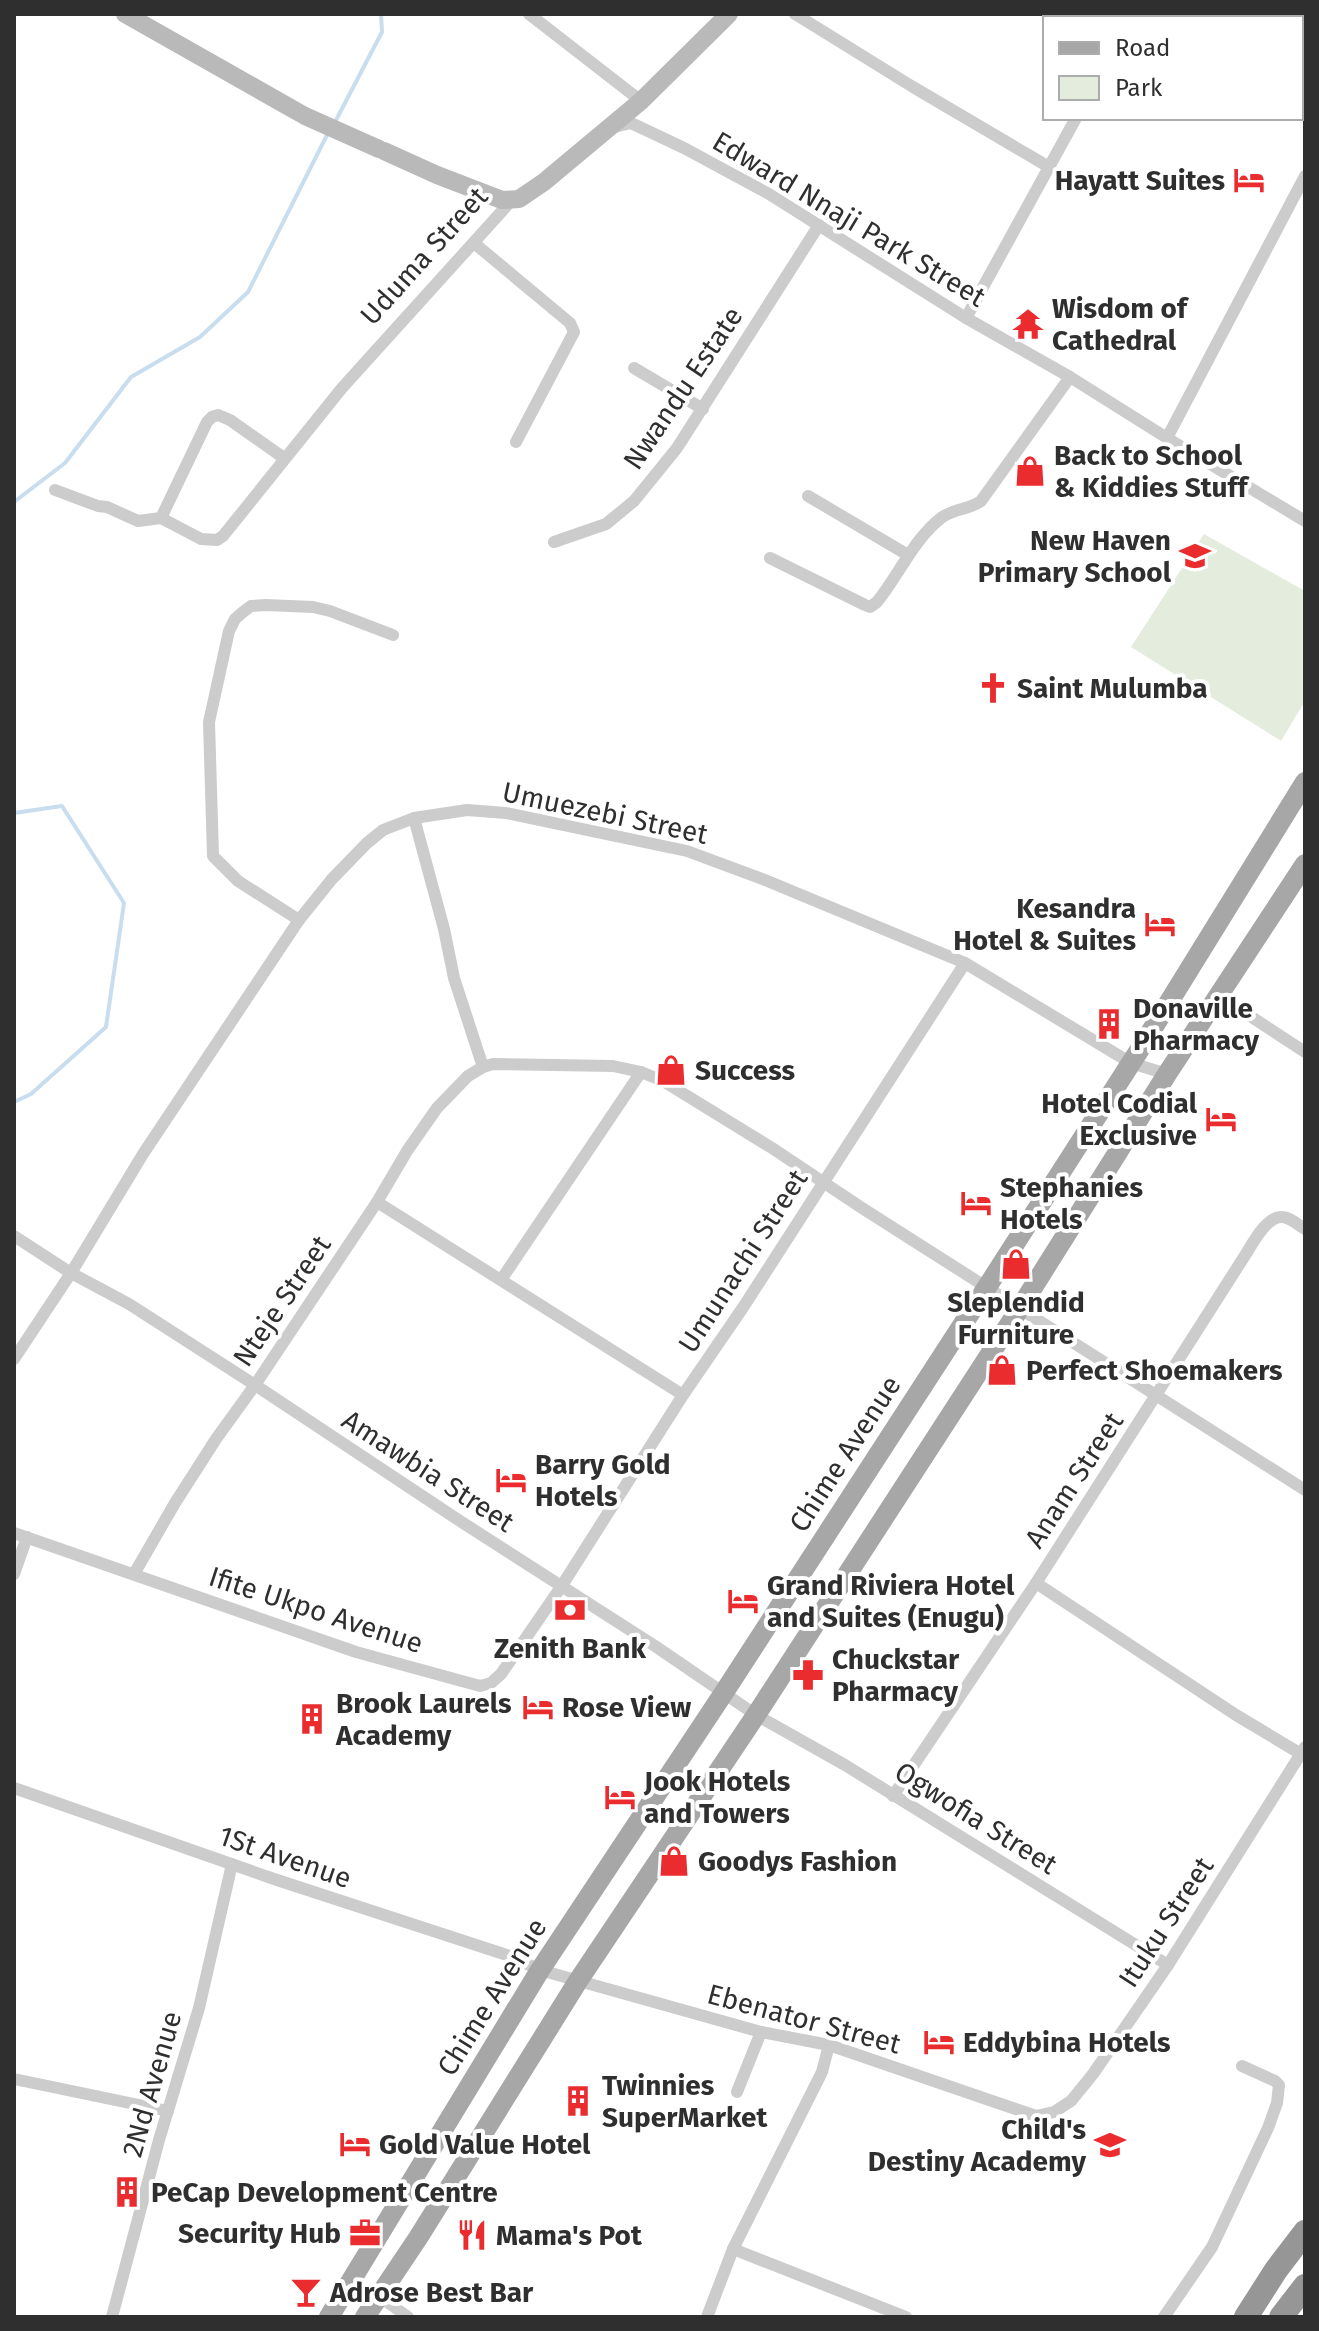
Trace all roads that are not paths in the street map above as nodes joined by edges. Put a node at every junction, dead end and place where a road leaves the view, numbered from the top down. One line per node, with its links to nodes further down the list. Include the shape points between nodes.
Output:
1 (125, 14): 10 (street, via 305,116 437,175)
2 (529, 14): 5 (street)
3 (729, 14): 5 (street, Uduma Street)
4 (795, 14): 8 (street)
5 (641, 101): 7 (street, Uduma Street)
6 (1075, 120): 8 (street)
7 (610, 127): 10 (street, Uduma Street, via 526,196); 11 (street, Edward Nnaji Park Street, via 631,123 644,129)
8 (1049, 167): 13 (street)
9 (1305, 176): 17 (street)
10 (512, 200): 12 (street, Uduma Street)
11 (819, 225): 13 (street, Edward Nnaji Park Street); 16 (street, Nwandu Estate)
12 (474, 243): 18 (street, via 570,323 574,332); 19 (street, Uduma Street)
13 (966, 318): 15 (street, Edward Nnaji Park Street)
14 (634, 368): 16 (street)
15 (1070, 377): 17 (street, Edward Nnaji Park Street); 25 (street, via 981,501 939,519)
16 (703, 409): 24 (street, Nwandu Estate, via 677,448 613,521)
17 (1167, 438): 23 (street, Edward Nnaji Park Street)
18 (516, 442)
19 (284, 458): 22 (street, Uduma Street, via 217,540 201,539); 22 (street, via 230,420 212,417)
20 (55, 490): 22 (street, Uduma Street, via 138,521)
21 (808, 496): 25 (street)
22 (161, 518)
23 (1305, 521)
24 (554, 542)
25 (908, 555): 26 (street, via 870,607)
26 (770, 558)
27 (393, 635): 31 (street, via 321,609 266,605 251,606 229,631 209,722 213,856 238,881)
28 (1305, 782): 35 (main road, Chime Avenue)
29 (414, 818): 31 (street, Umuezebi Street, via 367,843); 32 (street, Umuezebi Street, via 467,810 506,813 687,851); 36 (street, via 454,978)
30 (1305, 866): 33 (main road)
31 (299, 920): 43 (street, Umuezebi Street, via 143,1154)
32 (965, 963): 35 (street, Umuezebi Street); 39 (street, Umunachi Street)
33 (1218, 995): 34 (street); 38 (main road)
34 (1305, 1052)
35 (1131, 1063): 38 (street, Umuezebi Street); 45 (main road, Chime Avenue)
36 (483, 1067): 37 (street, via 613,1066); 40 (street, Nteje Street, via 437,1108)
37 (641, 1072): 39 (street); 44 (street)
38 (1167, 1074): 46 (main road)
39 (824, 1181): 45 (street); 49 (street, Umunachi Street)
40 (377, 1202): 44 (street); 48 (street, Nteje Street)
41 (1305, 1229): 50 (street, Anam Street, via 1279,1216 1269,1222)
42 (14, 1236): 43 (street, Amawbia Street)
43 (71, 1273): 47 (street, Umuezebi Street); 48 (street, Amawbia Street)
44 (501, 1280): 49 (street)
45 (987, 1287): 46 (street); 57 (main road, Chime Avenue)
46 (1020, 1308): 50 (street); 58 (main road)
47 (14, 1359)
48 (255, 1385): 54 (street, Nteje Street); 56 (street, Amawbia Street)
49 (683, 1395): 56 (street, Umunachi Street)
50 (1156, 1396): 51 (street); 55 (street, Anam Street)
51 (1305, 1490)
52 (20, 1535): 53 (street); 54 (street, Ifite Ukpo Avenue)
53 (14, 1574)
54 (134, 1574): 56 (street, Ifite Ukpo Avenue, via 356,1652 480,1686 501,1674)
55 (1036, 1583): 59 (street, via 1236,1715); 61 (street, Anam Street)
56 (561, 1587): 57 (street, Amawbia Street)
57 (723, 1694): 58 (street, Amawbia Street); 64 (main road, Chime Avenue)
58 (756, 1715): 61 (street, Ogwofia Street); 65 (main road)
59 (1303, 1751): 63 (street, Ituku Street)
60 (14, 1788): 62 (street, 1St Avenue)
61 (893, 1796): 63 (street, Ogwofia Street)
62 (232, 1864): 64 (street, 1St Avenue); 71 (street, 2Nd Avenue, via 199,2008)
63 (1168, 1965): 72 (street, Ituku Street, via 1093,2074)
64 (540, 1970): 65 (street, Ebenator Street); 78 (main road, Chime Avenue)
65 (578, 1981): 66 (street, Ebenator Street); 76 (main road)
66 (761, 2032): 67 (street, Ebenator Street); 70 (street)
67 (829, 2045): 72 (street, Ebenator Street, via 1020,2112); 74 (street, via 822,2072)
68 (1242, 2066): 83 (street, via 1279,2085 1277,2103 1212,2247)
69 (14, 2079): 71 (street)
70 (737, 2092)
71 (168, 2111): 77 (street, 2Nd Avenue)
72 (1054, 2112)
73 (1305, 2232): 84 (highway)
74 (733, 2249): 81 (street); 82 (street)
75 (1305, 2286): 85 (highway)
76 (379, 2296): 79 (main road); 80 (street)
77 (112, 2317)
78 (329, 2317)
79 (365, 2317)
80 (408, 2317)
81 (707, 2317)
82 (906, 2317)
83 (1164, 2317)
84 (1246, 2317)
85 (1281, 2317)

